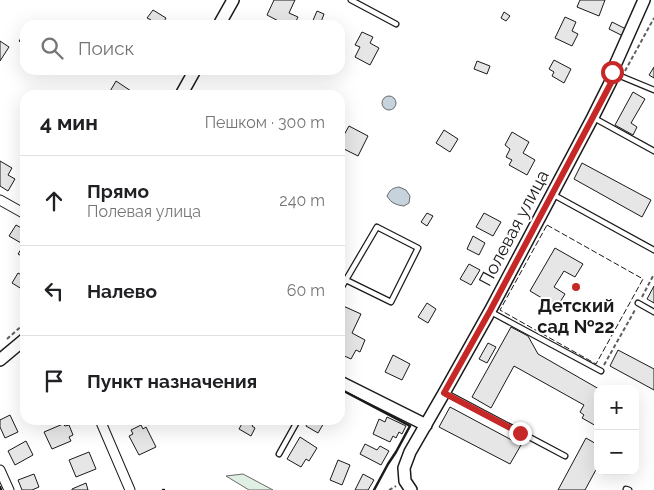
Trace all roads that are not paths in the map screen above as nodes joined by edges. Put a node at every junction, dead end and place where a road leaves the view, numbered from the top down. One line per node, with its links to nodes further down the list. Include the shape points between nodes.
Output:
1 (233, 0): 4 (street)
2 (351, 0): 5 (lane)
3 (644, 0): 6 (street, Полевая улица)
4 (222, 20)
5 (396, 24)
6 (612, 72): 9 (lane); 10 (street, Полевая улица, via 612,81)
7 (192, 75): 8 (street)
8 (184, 90)
9 (654, 90)
10 (593, 117): 11 (lane); 12 (street, Полевая улица)
11 (654, 151)
12 (551, 194): 15 (lane); 18 (street, Полевая улица)
13 (0, 200): 14 (street)
14 (20, 211)
15 (654, 250)
16 (346, 280): 16 (lane, via 377,227 418,248 391,302)
17 (638, 303): 19 (lane)
18 (490, 311): 22 (lane); 24 (street, Полевая улица)
19 (654, 312)
20 (20, 342): 21 (street)
21 (0, 360)
22 (601, 371)
23 (345, 384): 25 (street)
24 (444, 393): 25 (street, Полевая улица); 29 (lane)
25 (426, 424): 33 (street, Полевая улица, via 404,468)
26 (102, 425): 32 (street)
27 (295, 425): 28 (lane)
28 (279, 454)
29 (565, 456)
30 (0, 470): 31 (street)
31 (9, 490)
32 (130, 490)
33 (410, 490)

